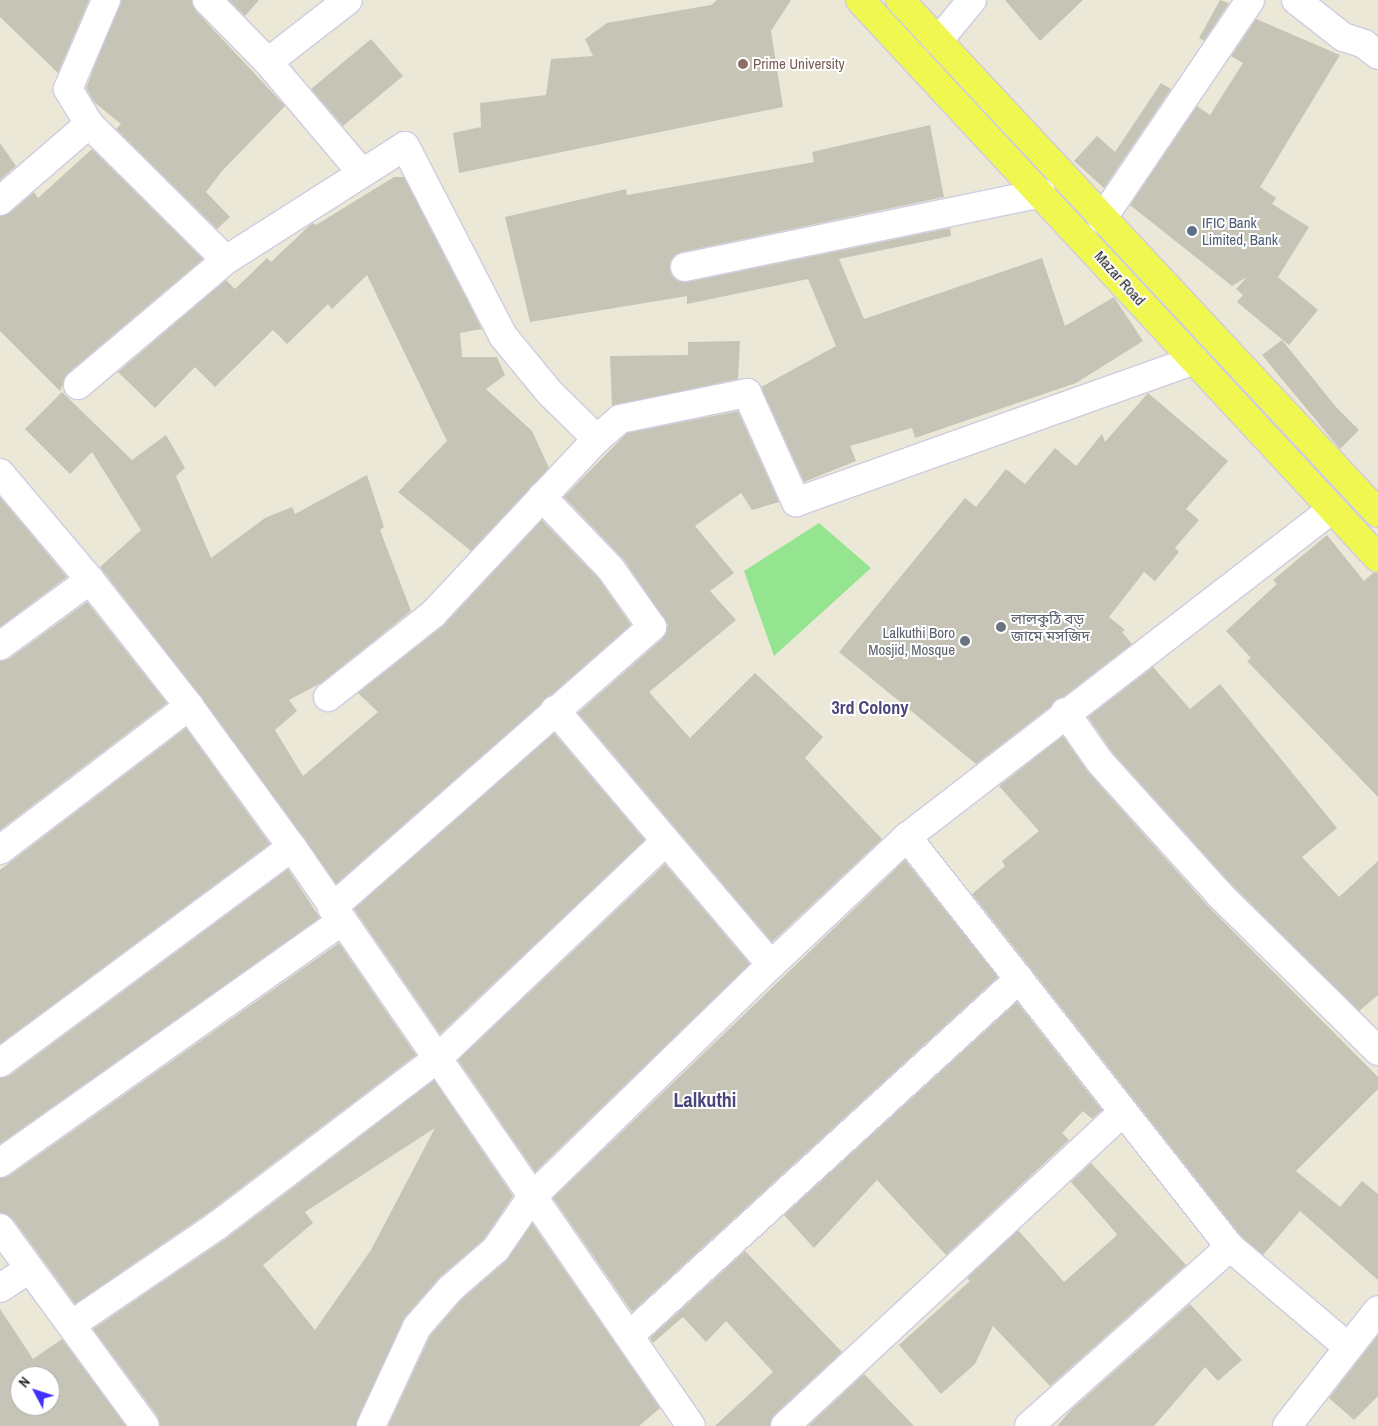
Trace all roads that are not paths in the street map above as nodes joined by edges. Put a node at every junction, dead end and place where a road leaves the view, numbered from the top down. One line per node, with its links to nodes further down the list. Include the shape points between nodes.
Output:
1 (106, 0): 12 (street, via 68,89)
2 (207, 0): 11 (street)
3 (348, 0): 11 (street)
4 (860, 0): 14 (main road, Mazar Road)
5 (900, 0): 9 (main road, Mazar Road)
6 (972, 0): 9 (street)
7 (1250, 0): 16 (street)
8 (1296, 0): 10 (street, via 1343,37 1364,44)
9 (938, 41): 16 (main road, Mazar Road)
10 (1378, 55)
11 (268, 62): 13 (street)
12 (89, 124): 15 (street); 17 (street)
13 (362, 173): 17 (street); 21 (street, via 405,146 503,336 550,393)
14 (1041, 192): 18 (street); 19 (main road, Mazar Road)
15 (0, 200)
16 (1102, 219): 25 (main road, Mazar Road)
17 (226, 260): 20 (street)
18 (684, 267)
19 (1194, 360): 21 (street, via 796,502 747,392 620,419); 24 (main road, Mazar Road)
20 (78, 385)
21 (597, 439): 23 (street)
22 (0, 473): 27 (street)
23 (542, 497): 29 (street, via 433,614); 31 (street, via 611,569 652,627)
24 (1331, 510): 26 (main road, Mazar Road); 32 (street)
25 (1378, 513)
26 (1378, 558)
27 (90, 580): 28 (street); 30 (street)
28 (0, 646)
29 (328, 697)
30 (189, 706): 35 (street); 36 (street)
31 (556, 710): 34 (street); 37 (street)
32 (1065, 712): 33 (street); 40 (street, via 1100,762 1220,895)
33 (907, 837): 38 (street); 39 (street)
34 (666, 841): 38 (street); 41 (street)
35 (292, 847): 37 (street); 42 (street)
36 (0, 850)
37 (337, 915): 41 (street); 44 (street)
38 (771, 965): 45 (street)
39 (1019, 979): 43 (street); 52 (street)
40 (1378, 1051)
41 (439, 1057): 45 (street); 51 (street, via 218,1225)
42 (0, 1063)
43 (1123, 1112): 47 (street); 57 (street)
44 (0, 1164)
45 (531, 1198): 52 (street); 56 (street, via 496,1249 450,1289 417,1326)
46 (0, 1228): 48 (street)
47 (1230, 1247): 53 (street); 58 (street)
48 (29, 1269): 49 (street); 51 (street)
49 (0, 1288)
50 (1378, 1310): 53 (street)
51 (71, 1325): 55 (street)
52 (629, 1336): 54 (street)
53 (1348, 1347): 59 (street)
54 (677, 1421)
55 (145, 1426)
56 (371, 1426)
57 (785, 1426)
58 (1029, 1426)
59 (1287, 1426)

